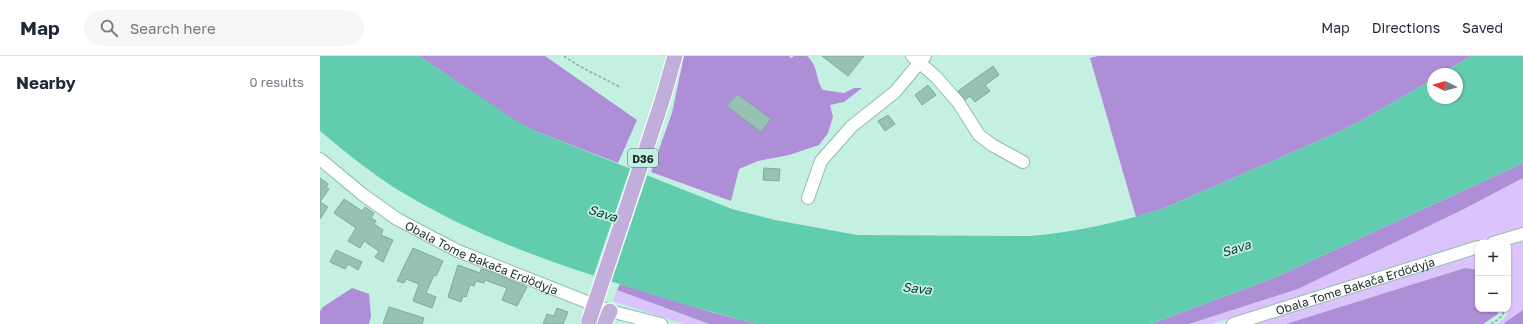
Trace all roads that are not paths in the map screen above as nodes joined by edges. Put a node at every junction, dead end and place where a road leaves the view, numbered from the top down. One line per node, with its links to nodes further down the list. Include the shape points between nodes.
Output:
1 (675, 56): 10 (main road, D36, bridge)
2 (919, 58): 4 (street, via 958,102 979,135); 5 (street, via 895,92 852,126 820,161)
3 (320, 159): 9 (street, Obala Tome Bakača Erdödyja, via 373,202 434,240)
4 (1024, 162)
5 (808, 198)
6 (1523, 234): 7 (street)
7 (1503, 240)
8 (1475, 248): 12 (street, Obala Tome Bakača Erdödyja)
9 (607, 317): 11 (street, Obala Tome Bakača Erdödyja)
10 (588, 322)
11 (661, 324)
12 (1232, 324)

